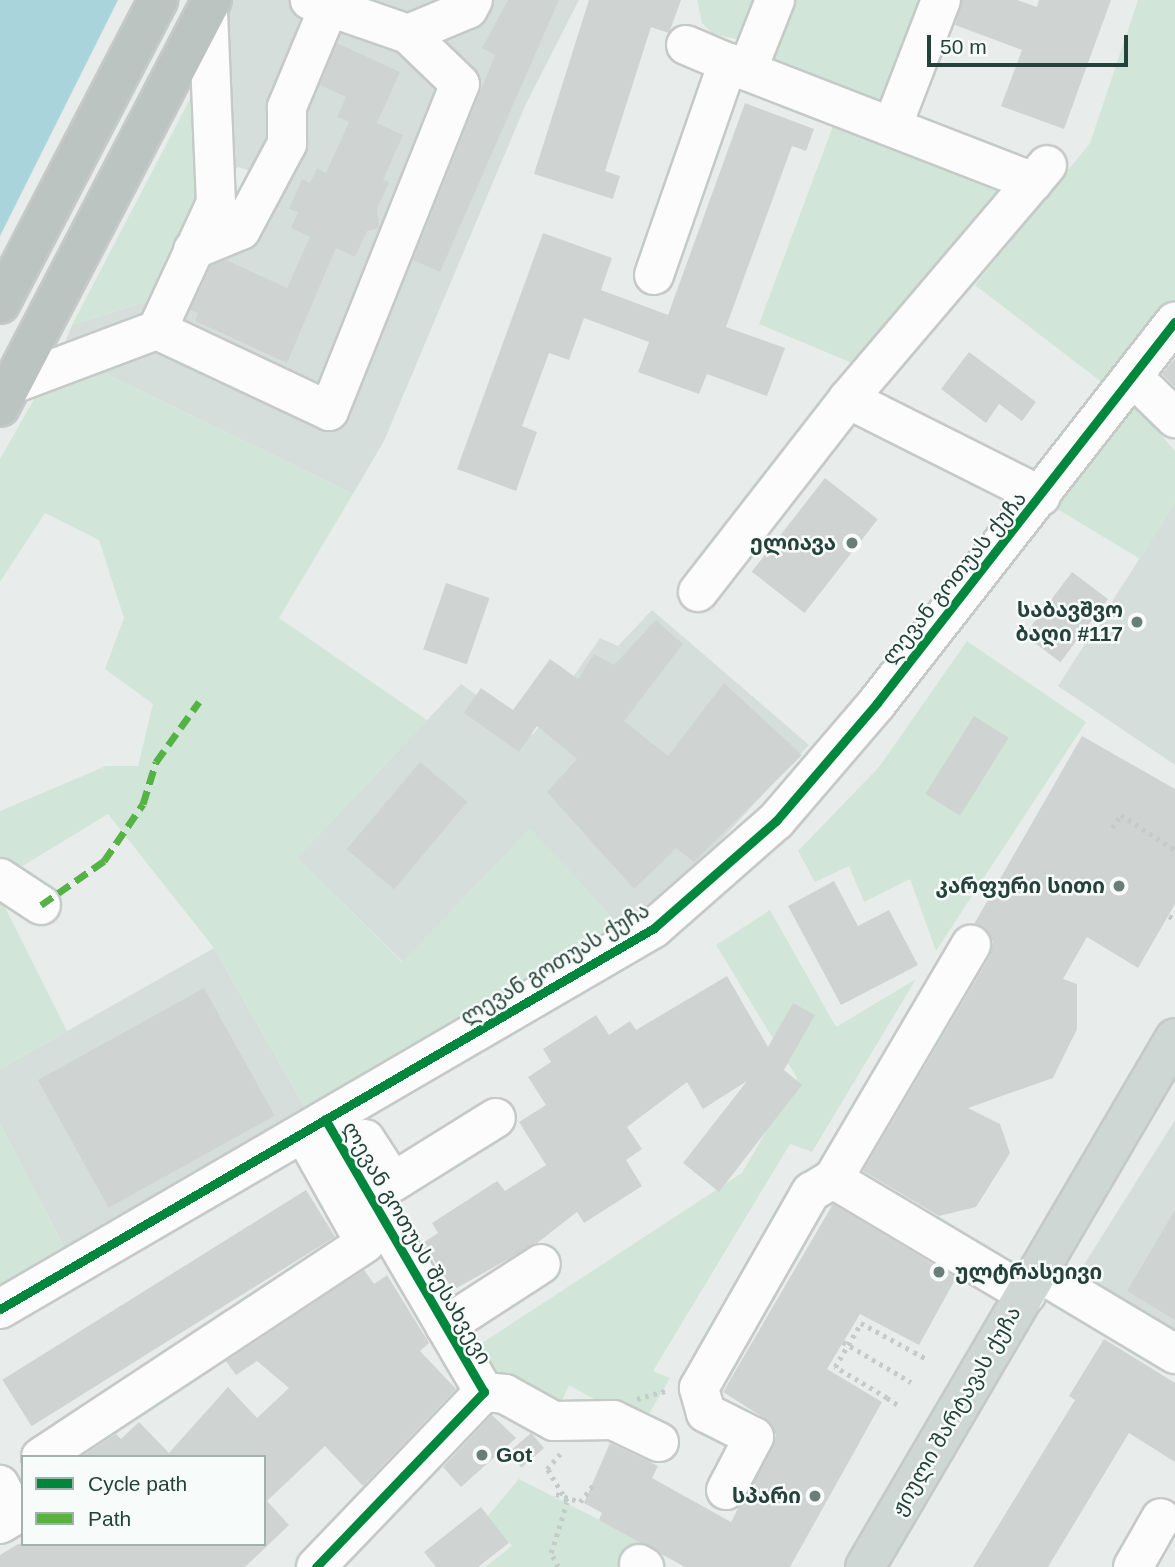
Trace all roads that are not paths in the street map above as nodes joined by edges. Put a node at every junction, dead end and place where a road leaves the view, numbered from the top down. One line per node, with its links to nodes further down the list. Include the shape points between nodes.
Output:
1 (158, 0): 13 (highway)
2 (473, 0): 7 (street, via 468,9)
3 (775, 0): 9 (street)
4 (941, 0): 10 (street)
5 (320, 2): 7 (street); 11 (street, via 287,107 286,144 241,230)
6 (210, 5): 11 (street, via 216,203); 17 (highway)
7 (408, 34): 15 (street, via 460,84 329,411)
8 (686, 45): 9 (street)
9 (737, 67): 10 (street); 12 (street)
10 (892, 127): 18 (street, via 1040,174)
11 (193, 250): 15 (street)
12 (654, 275)
13 (0, 304)
14 (1175, 322): 16 (street, ლევან გოთუას ქუჩა)
15 (157, 330): 17 (street)
16 (1133, 377): 19 (street); 20 (street, ლევან გოთუას ქუჩა)
17 (7, 396)
18 (848, 399): 20 (street); 21 (street)
19 (1175, 418)
20 (1041, 496): 27 (street, ლევან გოთუას ქუჩა, via 776,821 654,928)
21 (698, 592)
22 (0, 877): 23 (street)
23 (41, 905)
24 (971, 945): 28 (street)
25 (1175, 1038): 30 (main road, ჟიული შარტავას ქუჩა)
26 (496, 1118): 27 (street, via 393,1182)
27 (326, 1124): 31 (street, ლევან გოთუას ქუჩა); 32 (street, ლევან გოთუას შესახვევი); 36 (street, via 365,1243)
28 (833, 1179): 30 (street); 39 (street, via 811,1192 699,1388 706,1413 754,1437)
29 (541, 1264): 32 (street)
30 (1032, 1283): 33 (street); 43 (main road, ჟიული შარტავას ქუჩა)
31 (0, 1309)
32 (445, 1326): 34 (street, ლევან გოთუას შესახვევი)
33 (1175, 1354)
34 (484, 1392): 35 (street, via 505,1394 534,1413 569,1423 613,1420); 42 (street, ლევან გოთუას შესახვევი)
35 (659, 1442)
36 (44, 1455)
37 (21, 1470): 38 (street)
38 (0, 1485): 41 (street, via 15,1515)
39 (726, 1490)
40 (1161, 1518): 44 (street)
41 (0, 1524)
42 (316, 1567)
43 (865, 1567)
44 (1133, 1567)

